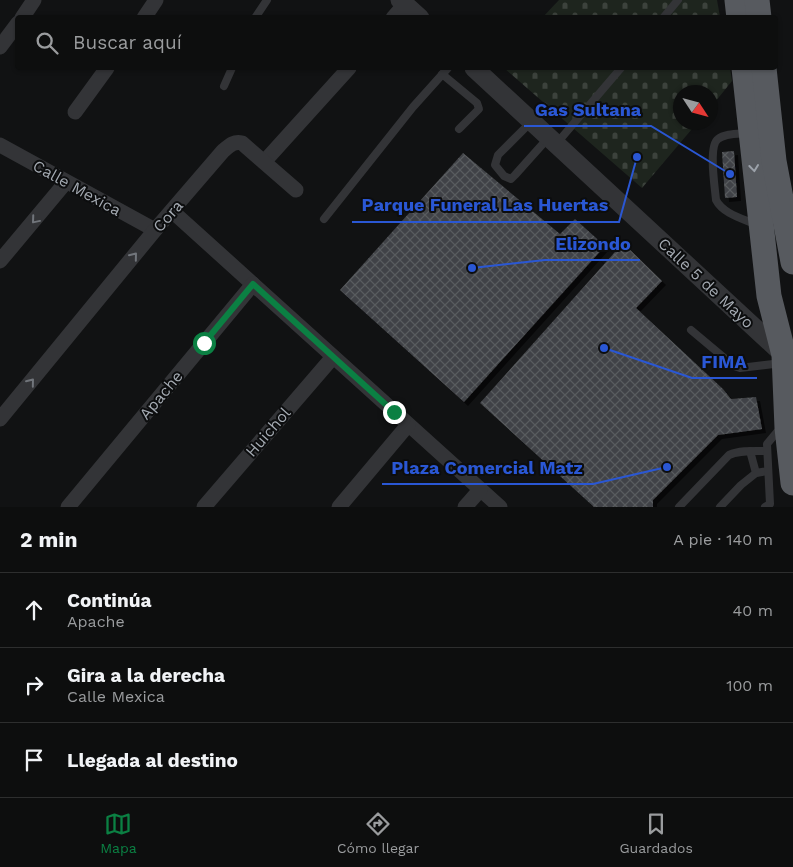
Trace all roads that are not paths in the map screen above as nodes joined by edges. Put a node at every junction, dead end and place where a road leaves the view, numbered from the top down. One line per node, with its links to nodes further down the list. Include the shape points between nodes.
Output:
1 (34, 0): 8 (street)
2 (156, 0): 9 (street)
3 (267, 0): 10 (lane)
4 (678, 0): 12 (lane)
5 (737, 0): 13 (highway)
6 (757, 0): 14 (highway)
7 (399, 7): 11 (street)
8 (24, 15)
9 (146, 15)
10 (257, 15)
11 (414, 15)
12 (666, 15)
13 (739, 15)
14 (759, 15)
15 (15, 27): 16 (street)
16 (0, 48)
17 (106, 70): 26 (street)
18 (231, 70): 25 (lane)
19 (347, 70): 32 (street)
20 (476, 70): 27 (street, Calle 5 de Mayo)
21 (619, 70): 30 (lane)
22 (744, 70): 29 (highway)
23 (764, 70): 40 (highway, via 774,161)
24 (445, 71): 28 (lane, via 477,103 479,109); 36 (lane)
25 (224, 86)
26 (75, 112)
27 (532, 121): 30 (street, Calle 5 de Mayo); 30 (lane, via 495,160 504,176 510,179)
28 (459, 129)
29 (750, 133): 37 (highway, one-way to 37); 37 (lane, via 725,136 714,144 716,200 725,210)
30 (553, 140): 44 (street, Calle 5 de Mayo)
31 (0, 144): 33 (street, Calle Mexica)
32 (264, 162): 34 (street); 35 (street, Cora, via 242,143 230,145)
33 (66, 182): 38 (street, Calle Mexica); 39 (street, one-way to 39)
34 (296, 190)
35 (172, 211): 38 (street, Cora); 41 (street)
36 (324, 219)
37 (761, 226): 44 (highway, via 770,296)
38 (155, 230): 45 (street, Cora, one-way to 38)
39 (0, 261)
40 (793, 262)
41 (253, 284): 43 (street); 54 (street, Apache)
42 (691, 330): 44 (lane, via 740,368)
43 (333, 356): 46 (street); 55 (street, Huichol)
44 (784, 359): 47 (highway)
45 (0, 419)
46 (408, 425): 53 (street); 56 (street)
47 (787, 428): 49 (lane, via 770,439); 52 (highway)
48 (750, 451): 49 (lane); 51 (lane); 59 (lane, via 729,455)
49 (766, 451): 50 (lane)
50 (768, 471): 51 (lane); 61 (lane, via 770,504)
51 (756, 473): 60 (lane)
52 (793, 483)
53 (480, 490): 57 (street); 58 (street)
54 (68, 507)
55 (204, 507)
56 (339, 507)
57 (465, 507)
58 (500, 507)
59 (679, 507)
60 (720, 507)
61 (765, 507)

